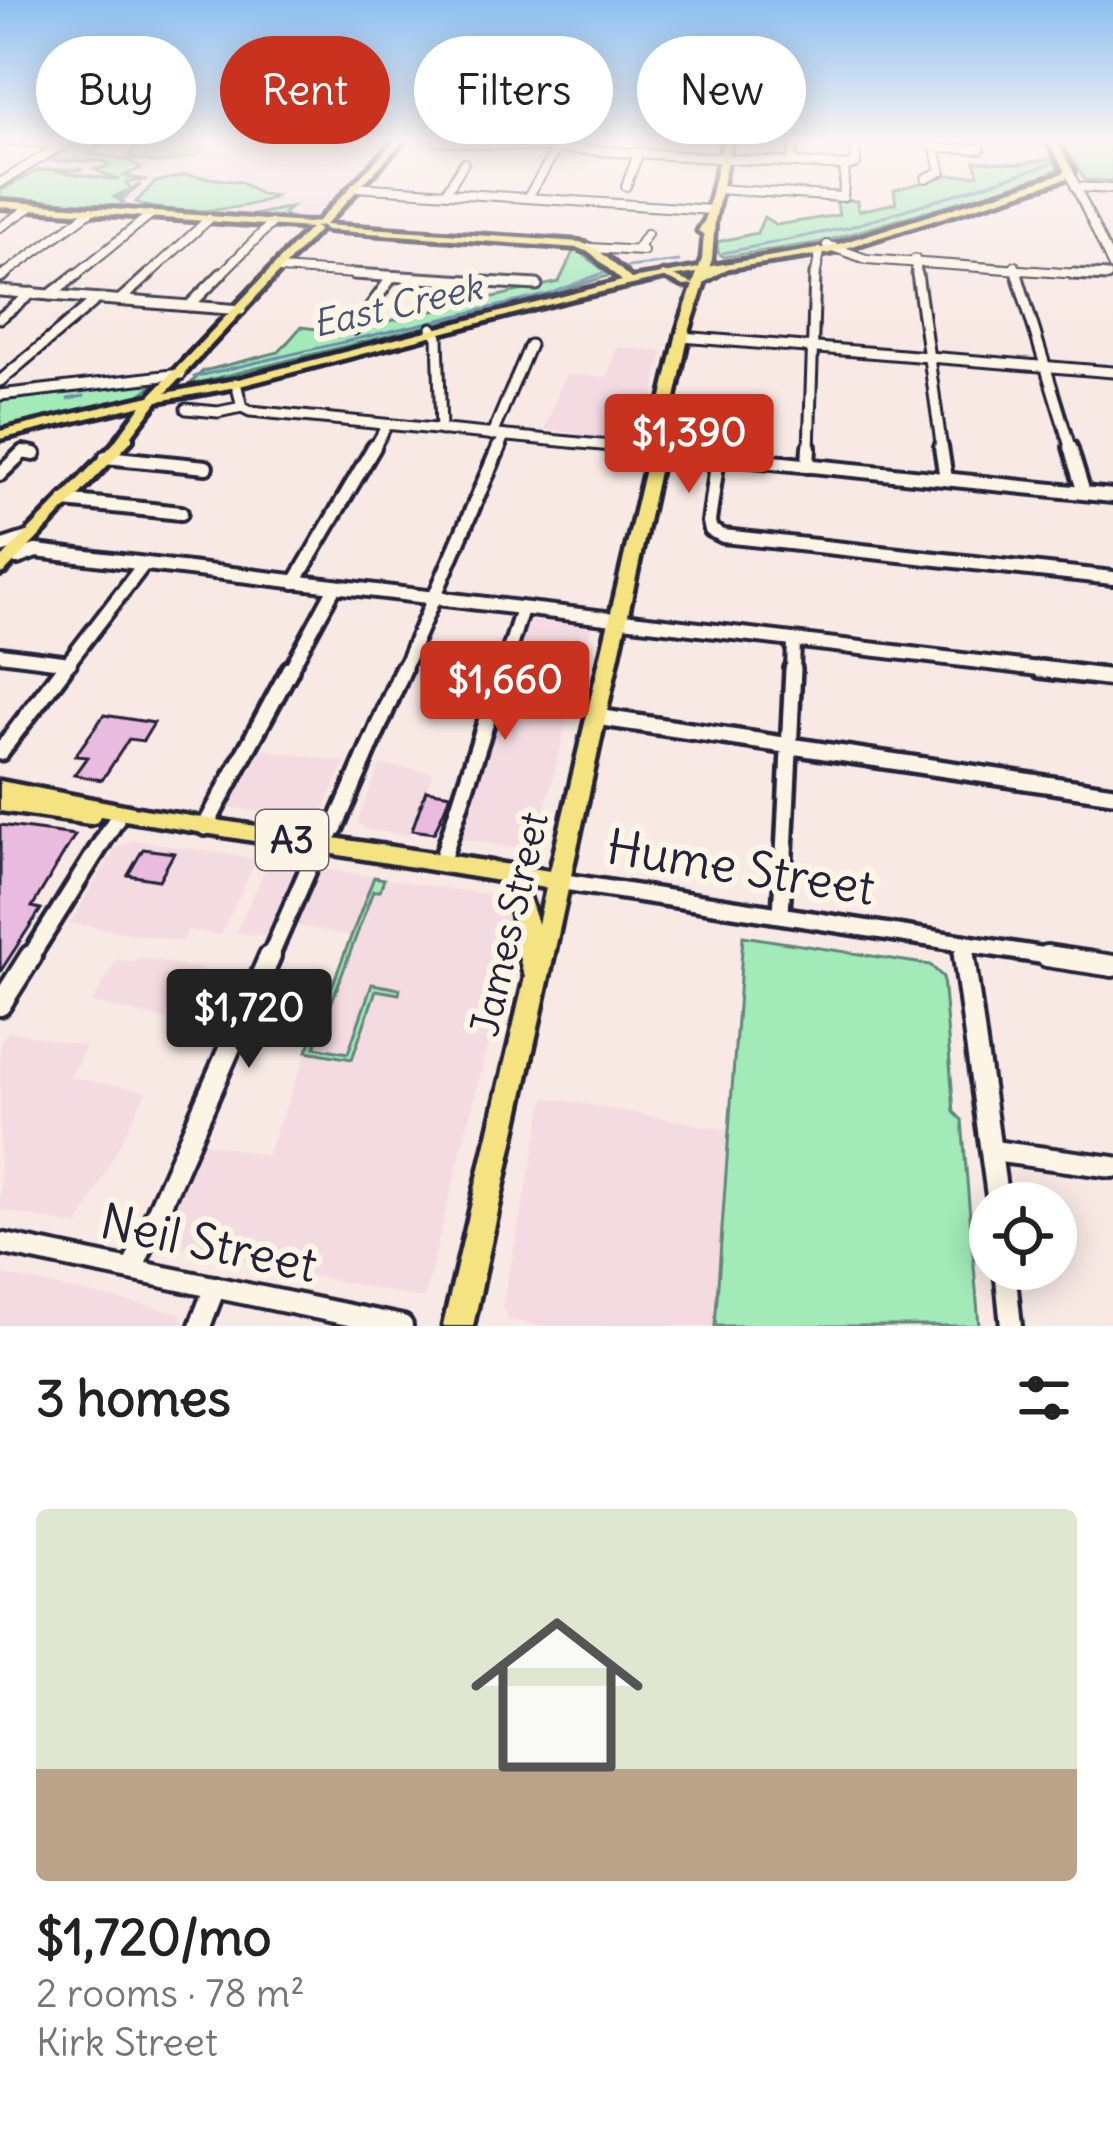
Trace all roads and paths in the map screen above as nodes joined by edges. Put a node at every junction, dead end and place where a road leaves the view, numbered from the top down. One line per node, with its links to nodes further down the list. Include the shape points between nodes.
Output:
1 (340, 203): 15 (main road)
2 (588, 203): 10 (street)
3 (713, 203): 10 (highway, James Street)
4 (967, 203): 13 (main road)
5 (1082, 203): 27 (street)
6 (1, 205): 7 (main road)
7 (31, 207): 8 (main road); 14 (street)
8 (91, 211): 9 (main road); 30 (street)
9 (150, 215): 11 (main road); 35 (street)
10 (711, 215): 26 (highway, James Street)
11 (209, 219): 12 (main road); 37 (street)
12 (272, 224): 15 (main road); 38 (street)
13 (901, 226): 17 (main road); 19 (main road)
14 (0, 227)
15 (317, 227): 18 (main road); 25 (main road)
16 (647, 234): 18 (street, via 640,250)
17 (862, 247): 19 (main road); 21 (street)
18 (590, 248): 31 (main road)
19 (829, 249): 20 (main road); 21 (street); 22 (street); 26 (main road)
20 (786, 258): 22 (street); 23 (main road)
21 (915, 261): 24 (street); 46 (street)
22 (814, 265): 45 (street)
23 (725, 267): 26 (highway)
24 (1015, 267): 27 (street); 47 (street)
25 (279, 269): 29 (street); 39 (main road)
26 (698, 272): 28 (highway); 31 (main road); 43 (highway, James Street)
27 (1111, 274)
28 (663, 275): 31 (main road)
29 (392, 277): 32 (street); 42 (street)
30 (0, 278)
31 (627, 280): 41 (main road)
32 (537, 285)
33 (0, 291): 34 (street)
34 (32, 293): 35 (street); 40 (street)
35 (50, 295): 36 (street)
36 (97, 298): 37 (street); 50 (street)
37 (120, 300): 38 (street)
38 (189, 306): 39 (street)
39 (241, 310): 49 (main road)
40 (0, 318)
41 (432, 328): 51 (main road); 58 (street)
42 (354, 329)
43 (683, 333): 45 (street); 61 (highway, James Street)
44 (530, 345): 60 (street)
45 (812, 348): 46 (street); 65 (street)
46 (928, 357): 47 (street); 68 (street)
47 (1047, 367): 48 (street); 69 (street)
48 (1113, 372)
49 (181, 374): 53 (street); 54 (main road)
50 (0, 381)
51 (236, 382): 52 (main road); 54 (main road); 55 (street)
52 (218, 389): 54 (main road); 54 (main road)
53 (0, 395)
54 (155, 404): 59 (main road); 63 (main road)
55 (242, 407): 56 (street); 57 (street)
56 (186, 409)
57 (388, 424): 58 (street); 77 (street)
58 (441, 430): 60 (street)
59 (0, 435)
60 (498, 436): 61 (street); 79 (street)
61 (656, 450): 64 (street); 81 (highway, James Street)
62 (34, 454): 67 (street, via 23,452)
63 (106, 457): 66 (street); 71 (main road)
64 (718, 457): 65 (street); 76 (street, via 711,530 723,536)
65 (808, 466): 68 (street)
66 (206, 467)
67 (0, 474)
68 (946, 479): 69 (street)
69 (1084, 493): 70 (street)
70 (1113, 496)
71 (65, 501): 72 (street); 73 (main road)
72 (181, 513)
73 (32, 543): 74 (main road); 75 (street)
74 (4, 559)
75 (144, 564): 77 (street); 84 (street)
76 (1113, 578)
77 (295, 582): 78 (street)
78 (335, 587): 79 (street); 95 (street)
79 (435, 598): 80 (street); 96 (street)
80 (522, 609): 81 (street); 97 (street)
81 (617, 620): 82 (street); 86 (highway, James Street)
82 (794, 641): 85 (street); 88 (street)
83 (0, 654): 84 (street)
84 (70, 663): 87 (street)
85 (1113, 678)
86 (596, 717): 88 (street); 99 (highway, James Street)
87 (8, 731): 89 (street)
88 (789, 743): 91 (street); 100 (street)
89 (0, 752)
90 (0, 789): 93 (highway, Hume Street / A3)
91 (1113, 794)
92 (0, 803): 94 (highway, Hume Street / A3)
93 (144, 817): 94 (highway, Hume Street / A3); 95 (highway, Hume Street / A3)
94 (116, 820): 104 (street)
95 (205, 827): 96 (highway, Hume Street / A3)
96 (323, 845): 97 (highway, Hume Street / A3); 109 (street)
97 (441, 862): 98 (highway, Hume Street / A3)
98 (506, 873): 99 (highway, Hume Street / A3); 103 (highway, via 527,907)
99 (558, 881): 100 (street, Hume Street); 103 (highway, James Street)
100 (782, 915): 101 (street, Hume Street)
101 (963, 943): 102 (street, Hume Street); 105 (street)
102 (1113, 966)
103 (536, 978): 114 (highway, James Street)
104 (0, 1005)
105 (993, 1151): 106 (street); 107 (street)
106 (1113, 1167)
107 (996, 1182)
108 (0, 1243): 109 (street, Neil Street)
109 (132, 1270): 110 (street, Neil Street)
110 (215, 1288): 112 (street); 113 (street, Neil Street)
111 (1007, 1290): 115 (street)
112 (200, 1326)
113 (402, 1326)
114 (458, 1326)
115 (1011, 1326)

